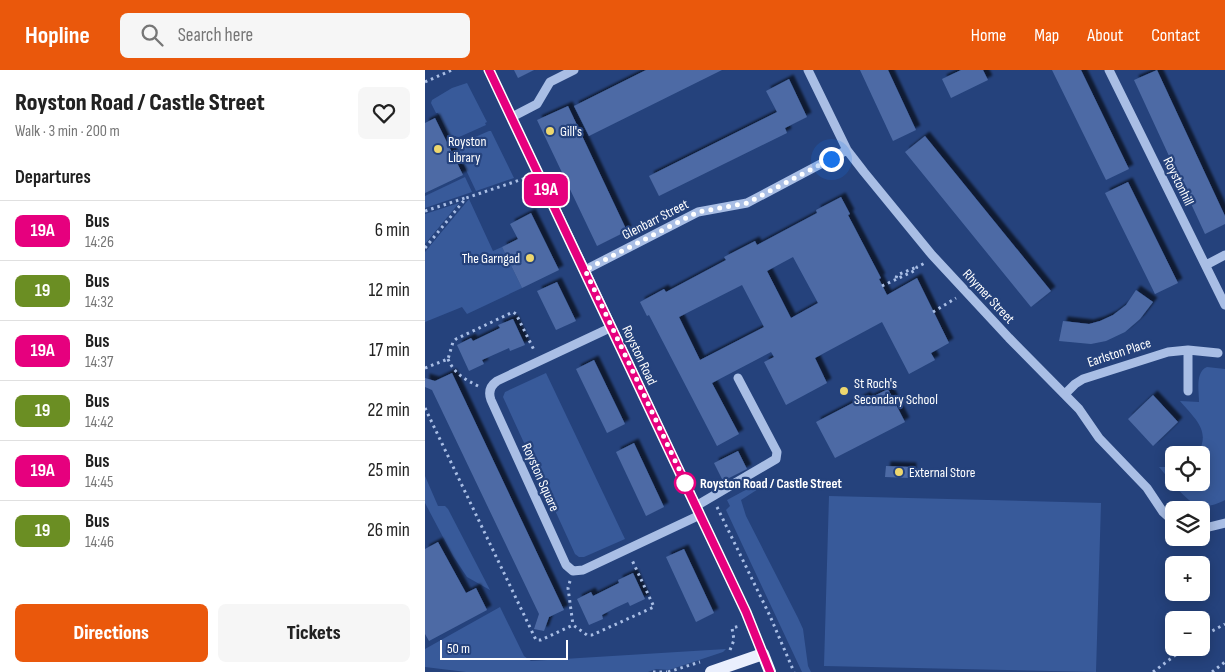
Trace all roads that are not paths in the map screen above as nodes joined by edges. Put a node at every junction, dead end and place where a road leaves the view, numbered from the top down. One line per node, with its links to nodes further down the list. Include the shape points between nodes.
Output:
1 (489, 70): 5 (street, Royston Road)
2 (808, 70): 6 (street, Rhymer Street)
3 (1109, 70): 8 (street, Roystonhill)
4 (572, 71): 5 (street, via 550,82 539,102)
5 (512, 117): 9 (street, Royston Road)
6 (847, 150): 9 (street, Glenbarr Street, via 747,203 698,212); 16 (street, Rhymer Street, via 935,258)
7 (1225, 256): 8 (street)
8 (1206, 265): 10 (street, Roystonhill)
9 (585, 270): 11 (street, Royston Road)
10 (1225, 305)
11 (612, 327): 17 (street, Royston Road); 17 (street, Royston Square, via 497,381 490,391 491,400 567,565 573,571 583,570 628,550)
12 (1188, 350): 13 (street, Earlston Place); 15 (street); 16 (street, Earlston Place, via 1159,354 1083,379)
13 (1218, 353)
14 (738, 378): 17 (street, via 777,455 774,461 713,498)
15 (1188, 392)
16 (1065, 394): 18 (street, Rhymer Street, via 1099,438 1147,488)
17 (698, 511): 21 (street, Royston Road)
18 (1165, 514)
19 (1225, 523): 20 (street)
20 (1210, 527)
21 (763, 654): 22 (main road); 23 (main road)
22 (711, 672)
23 (770, 672)

